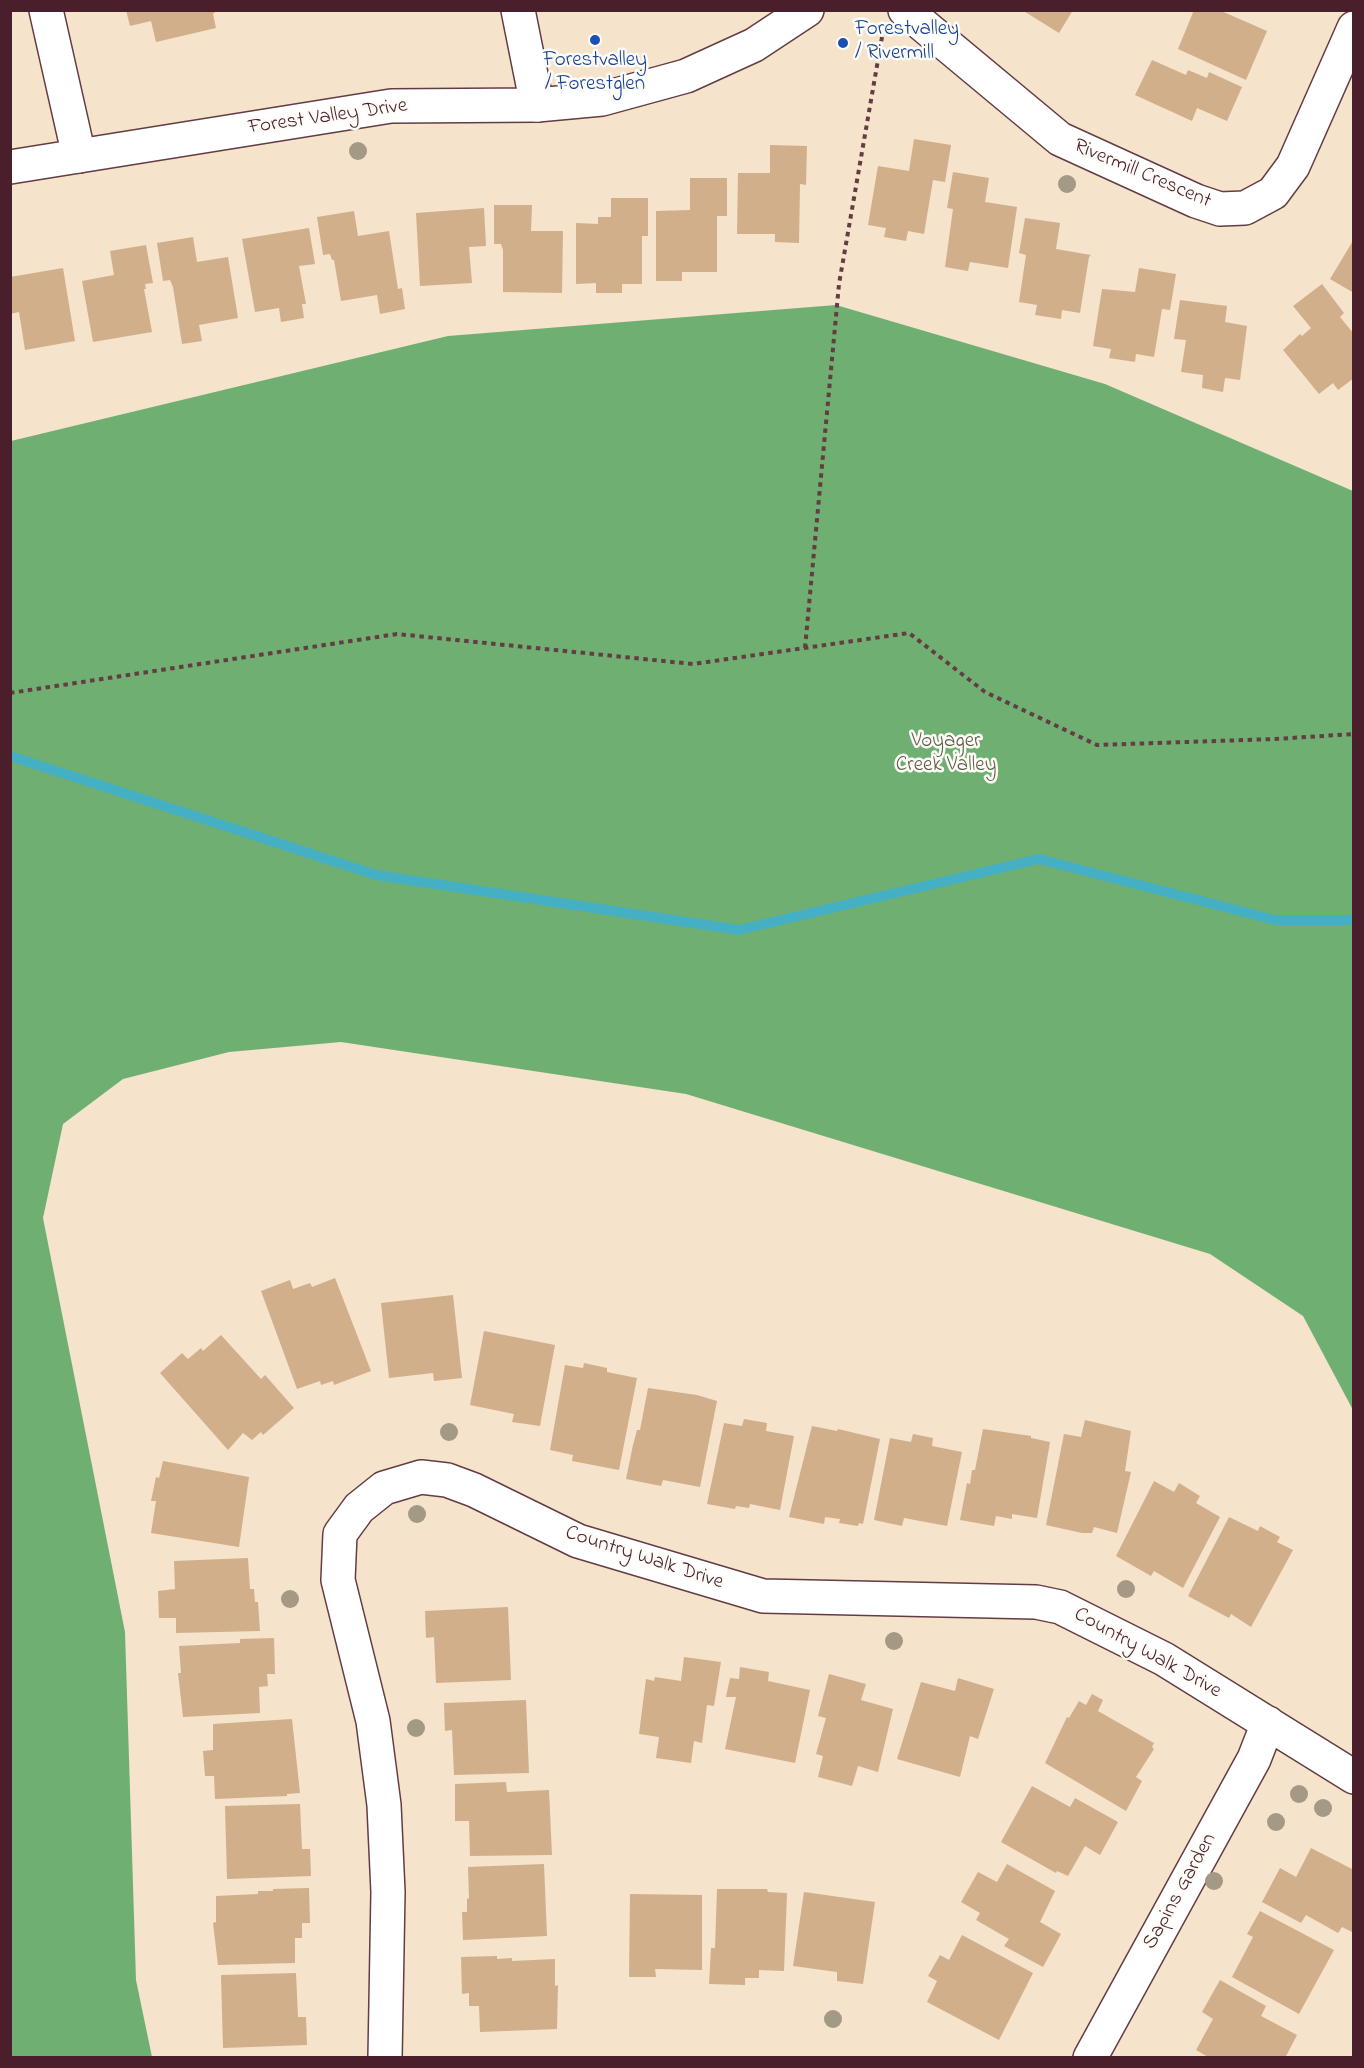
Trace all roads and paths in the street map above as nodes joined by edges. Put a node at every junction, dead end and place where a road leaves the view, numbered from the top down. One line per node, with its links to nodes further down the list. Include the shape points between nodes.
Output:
1 (46, 10): 7 (street)
2 (518, 10): 6 (street)
3 (807, 10): 6 (street, Forest Valley Drive, via 754,45 686,76 602,99)
4 (895, 19): 5 (street, Rivermill Crescent, via 1060,139 1220,209 1245,208 1273,193 1293,166); 9 (path, via 839,284)
5 (1353, 28)
6 (537, 105): 7 (street, Forest Valley Drive, via 391,106)
7 (79, 156): 8 (street, Forest Valley Drive)
8 (10, 167)
9 (805, 648): 10 (path, via 693,664 397,634); 11 (path, via 909,633 985,692 1097,745)
10 (10, 693)
11 (1353, 734)
12 (1268, 1723): 13 (street, Country Walk Drive); 14 (street, Country Walk Drive, via 1164,1659 1060,1607 1036,1602 763,1596 578,1541 447,1480 422,1477 384,1488 359,1508 340,1534 339,1580 373,1721 384,1805 388,1892); 15 (street, Sapins Garden, via 1254,1759)
13 (1353, 1777)
14 (385, 2058)
15 (1090, 2058)

